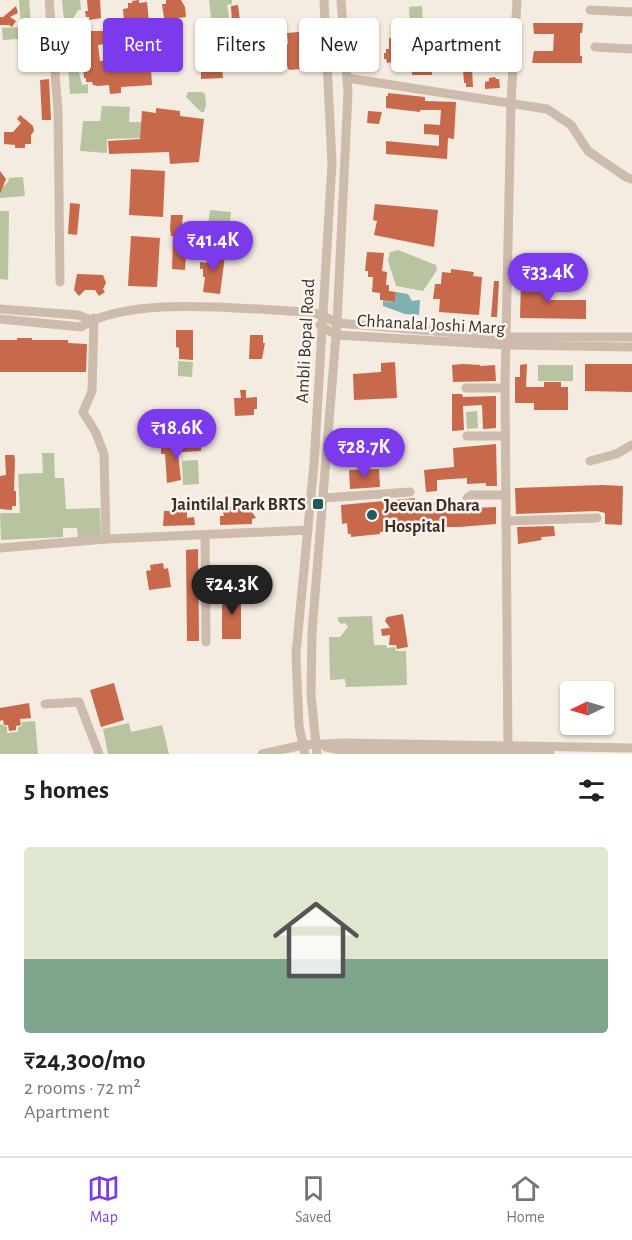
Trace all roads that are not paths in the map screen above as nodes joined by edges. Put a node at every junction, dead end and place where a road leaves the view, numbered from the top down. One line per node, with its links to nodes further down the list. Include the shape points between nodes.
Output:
1 (49, 0): 12 (street, via 58,110)
2 (324, 0): 15 (street, Ambli Bopal Road, via 332,163)
3 (341, 0): 9 (street, Ambli Bopal Road)
4 (517, 0): 10 (street)
5 (590, 10): 6 (street)
6 (632, 12)
7 (595, 47): 8 (street)
8 (632, 49)
9 (347, 78): 10 (street); 18 (street, Ambli Bopal Road)
10 (511, 102): 11 (street, via 547,109 571,125 588,151); 22 (street)
11 (632, 179)
12 (60, 282)
13 (0, 309): 16 (street)
14 (309, 312): 15 (street); 16 (street, via 148,307); 19 (street)
15 (322, 315): 18 (street); 19 (street, Ambli Bopal Road)
16 (92, 319): 17 (street, via 81,327); 38 (street, via 92,391 82,412 104,454)
17 (0, 320)
18 (338, 323): 20 (street, Ambli Bopal Road); 22 (street, Chhanalal Joshi Marg)
19 (322, 328): 20 (street); 36 (street, Ambli Bopal Road)
20 (336, 335): 22 (street, Chhanalal Joshi Marg); 32 (street, Ambli Bopal Road)
21 (632, 337): 22 (street, Chhanalal Joshi Marg)
22 (507, 341): 23 (street, Chhanalal Joshi Marg); 25 (street)
23 (632, 347)
24 (466, 388): 25 (street)
25 (505, 388): 27 (street)
26 (467, 436): 27 (street)
27 (505, 436): 31 (street)
28 (632, 445): 29 (street)
29 (590, 461)
30 (410, 492): 32 (street)
31 (506, 495): 33 (street, via 471,495); 35 (street)
32 (324, 498): 43 (street, Ambli Bopal Road, via 312,632 311,695)
33 (467, 504)
34 (597, 518): 35 (street)
35 (506, 522): 45 (street)
36 (308, 530): 37 (street); 44 (street, Ambli Bopal Road, via 296,654)
37 (205, 535): 38 (street); 40 (street)
38 (106, 539): 39 (street)
39 (0, 548)
40 (206, 642)
41 (45, 704): 46 (street, via 79,702)
42 (632, 748): 45 (street)
43 (316, 749): 44 (street); 45 (street)
44 (304, 750): 47 (street)
45 (507, 751): 48 (street)
46 (99, 754)
47 (262, 754)
48 (550, 754)

